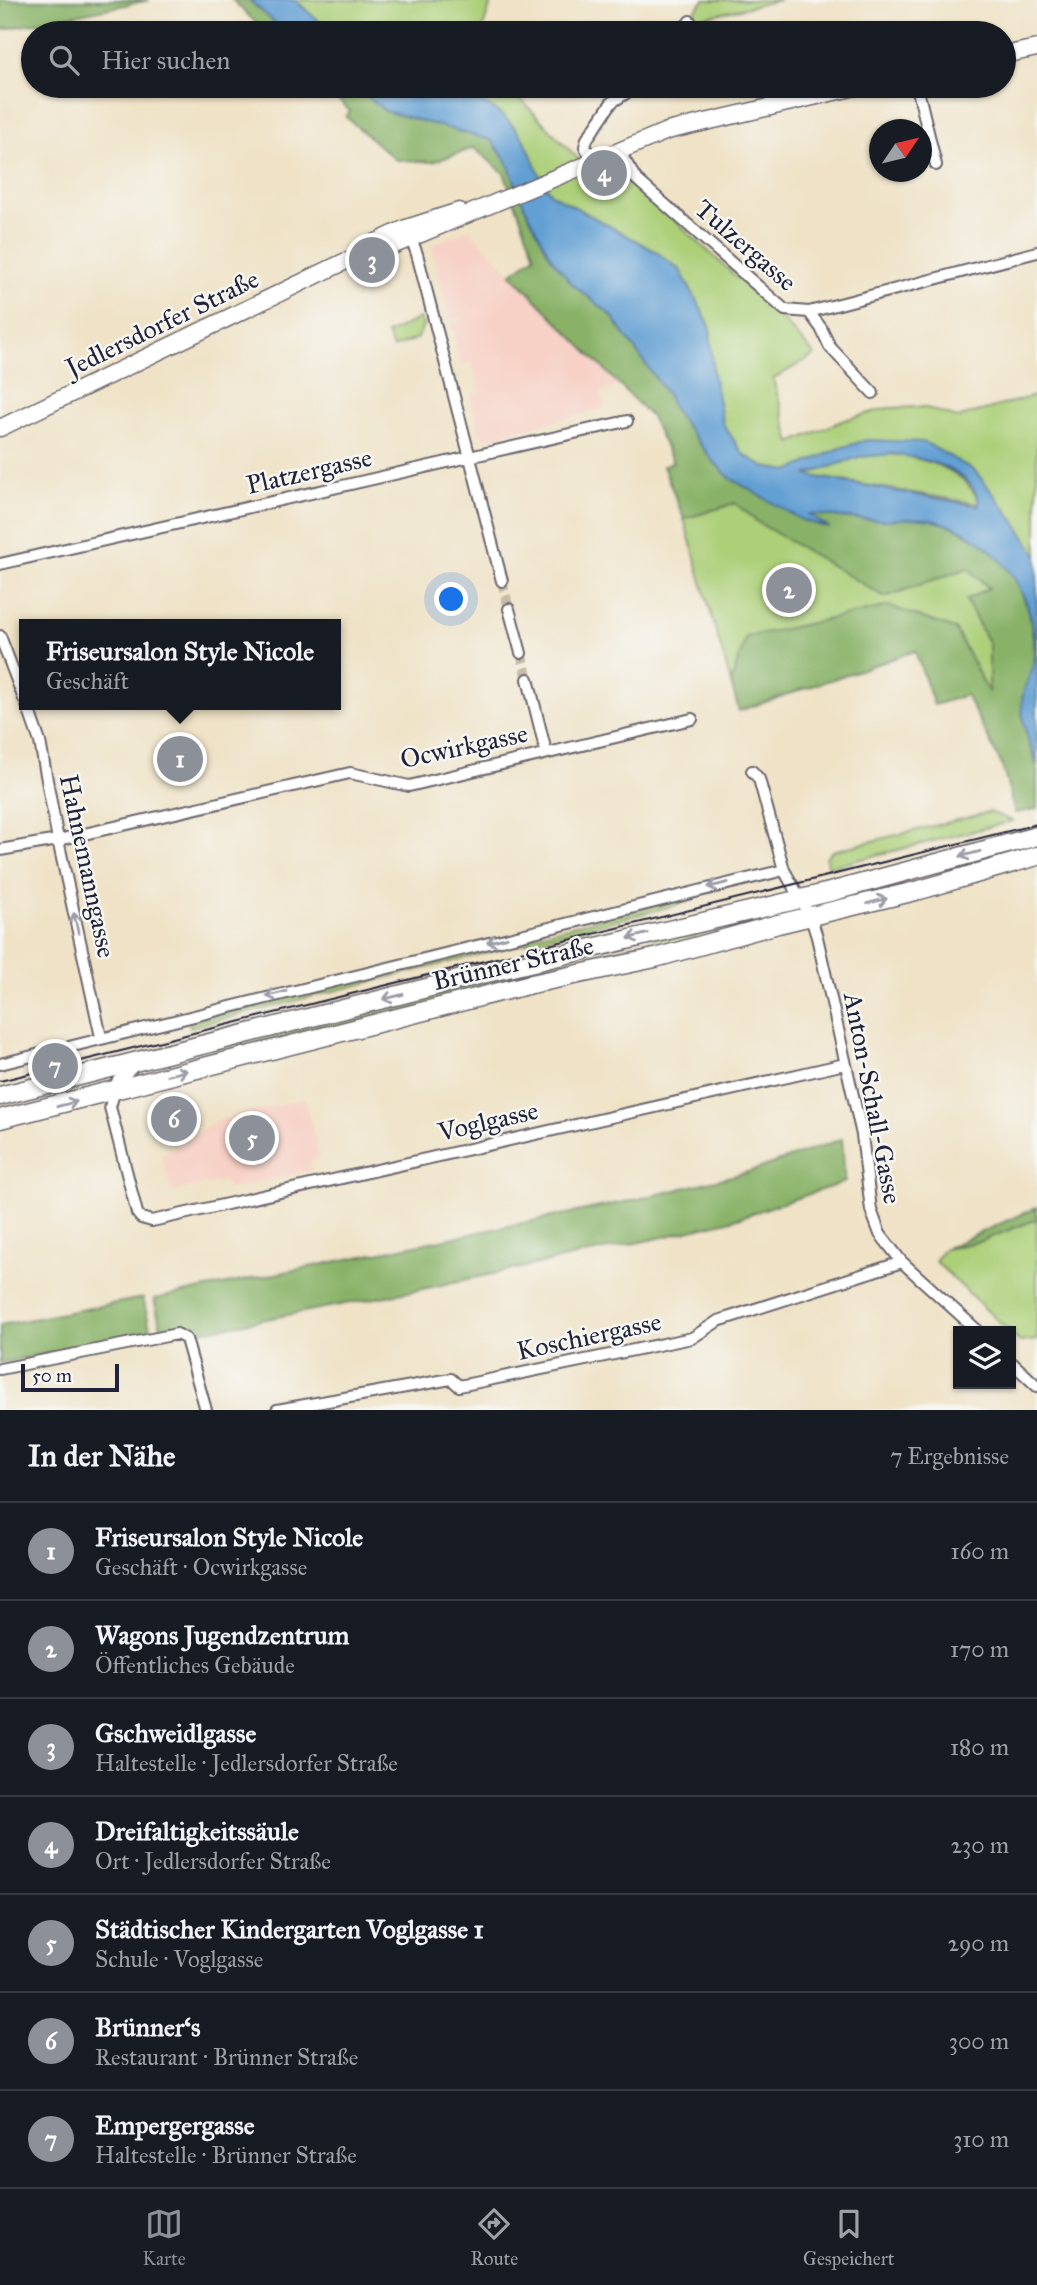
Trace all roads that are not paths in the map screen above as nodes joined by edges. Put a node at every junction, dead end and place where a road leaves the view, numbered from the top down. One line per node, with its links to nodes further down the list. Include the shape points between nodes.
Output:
1 (1037, 48): 2 (street)
2 (1016, 52)
3 (615, 98): 7 (street, via 587,139 585,147)
4 (809, 98): 6 (street, Jedlersdorfer Straße, via 667,131)
5 (920, 98): 8 (street)
6 (619, 150): 7 (street, Jedlersdorfer Straße); 11 (street, Tulzergasse, via 636,179 785,310)
7 (594, 161): 9 (street, Jedlersdorfer Straße)
8 (936, 165)
9 (409, 233): 14 (street, Jedlersdorfer Straße, via 353,253 346,261); 15 (street)
10 (1037, 253): 11 (street)
11 (809, 312): 12 (street, Tulzergasse, via 830,347)
12 (873, 393)
13 (627, 421): 15 (street, Platzergasse)
14 (0, 428)
15 (470, 458): 16 (street, Platzergasse); 17 (street)
16 (0, 564)
17 (502, 581)
18 (509, 609): 20 (street)
19 (0, 636): 22 (street)
20 (521, 653)
21 (528, 679): 25 (street)
22 (19, 686)
23 (29, 710): 28 (street, Hahnemanngasse, via 40,741)
24 (692, 719): 25 (street, Ocwirkgasse)
25 (546, 752): 28 (street, Ocwirkgasse, via 409,786 351,773)
26 (752, 771): 31 (street, via 759,779)
27 (1037, 836): 32 (main road, Brünner Straße, one-way to 32)
28 (58, 840): 29 (street, Ocwirkgasse); 34 (street, Hahnemanngasse, one-way to 28)
29 (0, 850)
30 (1037, 856): 33 (main road, Brünner Straße, one-way to 30)
31 (784, 870): 32 (street); 34 (street, Brünner Straße, one-way to 34)
32 (799, 898): 33 (street, Anton-Schall-Gasse); 35 (main road, Brünner Straße, one-way to 35)
33 (811, 918): 37 (street, Anton-Schall-Gasse); 38 (main road, Brünner Straße, one-way to 33)
34 (102, 1037): 36 (street, Brünner Straße)
35 (140, 1061): 38 (street); 39 (main road, Brünner Straße)
36 (0, 1064)
37 (845, 1064): 38 (street, Voglgasse, via 152,1221 137,1213 110,1107); 41 (street, Anton-Schall-Gasse, via 862,1135 871,1210 880,1234)
38 (112, 1092): 40 (main road, Brünner Straße, one-way to 38)
39 (0, 1096)
40 (0, 1119)
41 (902, 1262): 42 (street, Anton-Schall-Gasse); 47 (street, Koschiergasse, via 718,1321 692,1338 459,1386 451,1379)
42 (972, 1326)
43 (1016, 1367): 45 (street)
44 (0, 1369): 46 (street, via 177,1334 186,1339)
45 (1037, 1386)
46 (206, 1410)
47 (277, 1410)

